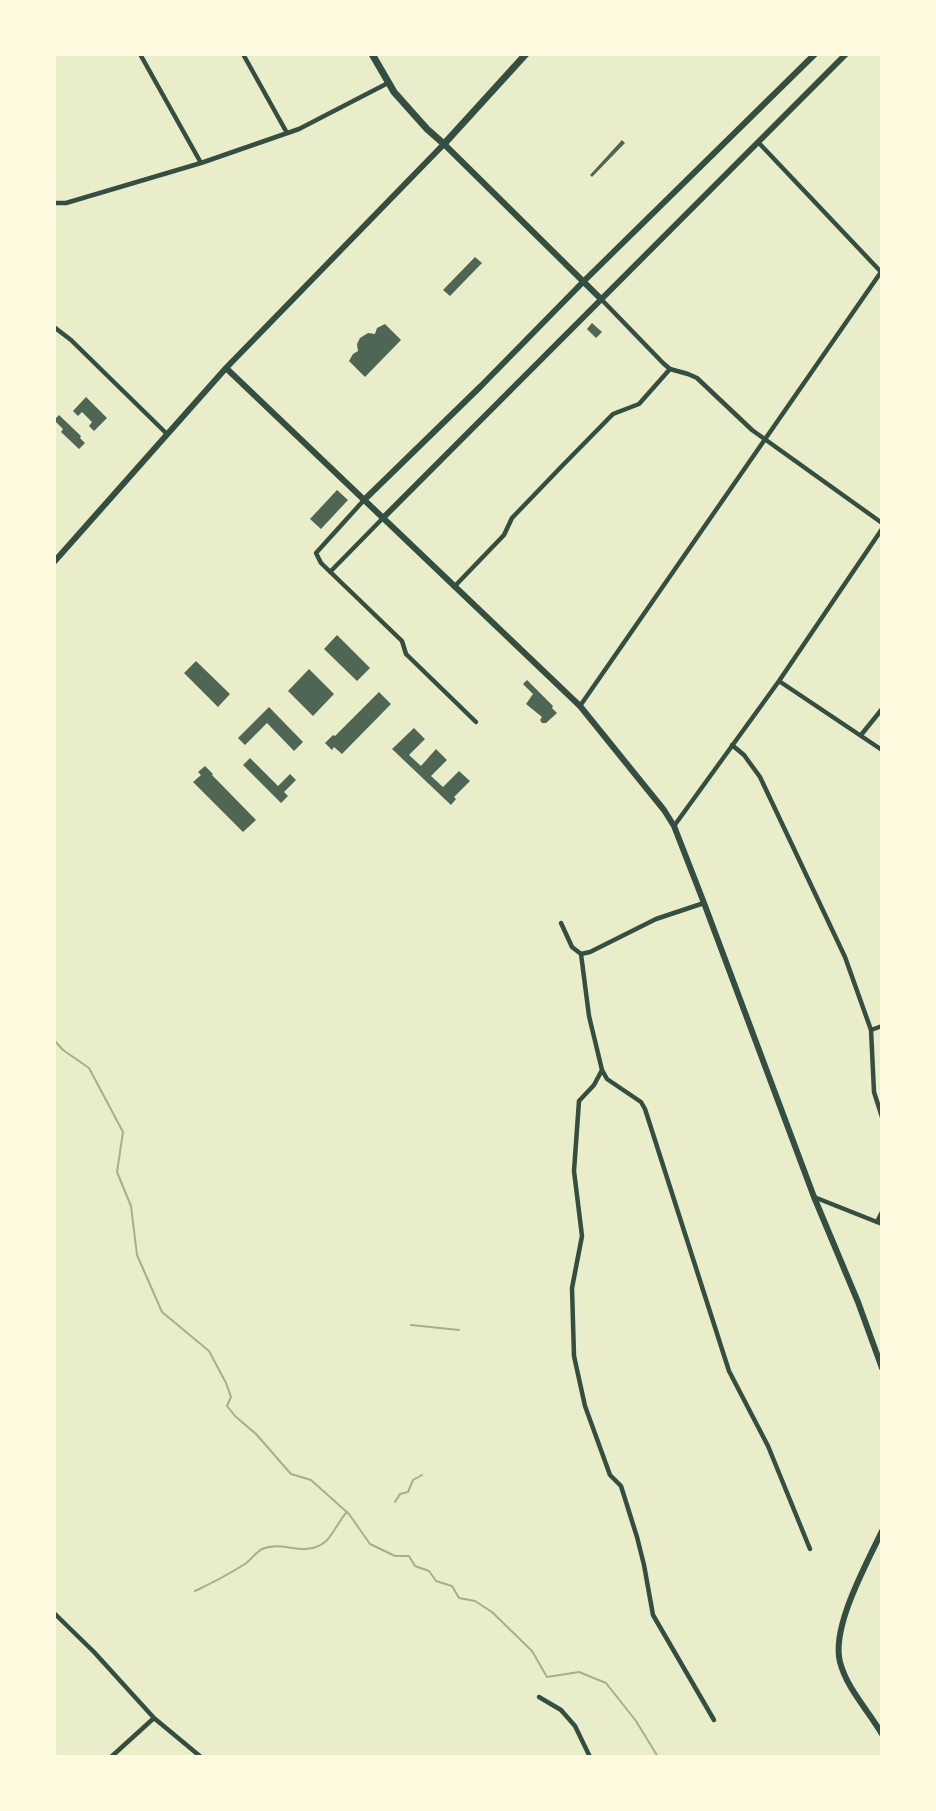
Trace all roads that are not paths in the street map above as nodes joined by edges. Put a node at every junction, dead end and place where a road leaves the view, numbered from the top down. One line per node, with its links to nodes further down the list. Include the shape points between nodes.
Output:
1 (140, 54): 11 (street)
2 (243, 54): 8 (street)
3 (372, 54): 7 (main road)
4 (526, 54): 10 (main road)
5 (815, 54): 14 (street)
6 (846, 54): 9 (street)
7 (388, 83): 8 (street); 10 (main road)
8 (287, 133): 11 (street)
9 (758, 142): 13 (street); 15 (street)
10 (444, 144): 14 (street); 17 (street)
11 (201, 163): 12 (street)
12 (54, 203)
13 (881, 273): 20 (street)
14 (584, 280): 15 (street); 21 (street)
15 (601, 298): 18 (street); 22 (street)
16 (54, 327): 19 (street)
17 (226, 368): 19 (street); 21 (street)
18 (670, 369): 20 (street, via 697,378); 27 (street, via 639,404 614,414 562,466)
19 (167, 434): 25 (street)
20 (765, 439): 23 (street); 29 (street)
21 (364, 500): 22 (street); 26 (street, via 316,553)
22 (383, 518): 26 (street); 27 (street)
23 (882, 523)
24 (882, 529): 28 (street)
25 (54, 562)
26 (330, 572): 31 (street, via 402,641 406,654)
27 (454, 587): 29 (street)
28 (779, 681): 32 (street); 33 (street)
29 (580, 706): 35 (street)
30 (882, 710): 32 (street)
31 (476, 722)
32 (861, 735): 34 (street)
33 (732, 746): 35 (street); 40 (street, via 760,777 845,957)
34 (882, 750)
35 (674, 826): 36 (street)
36 (705, 903): 38 (street, via 656,919); 43 (street)
37 (561, 923): 38 (street, via 572,947)
38 (581, 954): 41 (street, via 589,1016)
39 (882, 1026): 40 (street)
40 (871, 1030): 42 (street, via 874,1092)
41 (602, 1070): 48 (street, via 607,1079 641,1102 645,1109 729,1371 768,1446); 52 (street, via 579,1101 574,1171 582,1236 572,1288 574,1356 585,1406 610,1474 621,1486 637,1537 653,1615)
42 (882, 1117)
43 (814, 1197): 45 (street); 46 (street)
44 (882, 1212): 45 (street)
45 (880, 1223)
46 (882, 1368)
47 (882, 1531): 53 (street, via 856,1585 841,1629 840,1660 856,1695)
48 (810, 1549)
49 (54, 1613): 51 (street)
50 (539, 1697): 56 (street, via 561,1710 575,1726)
51 (154, 1718): 54 (street); 55 (street)
52 (714, 1720)
53 (882, 1734)
54 (111, 1757)
55 (201, 1757)
56 (590, 1757)

